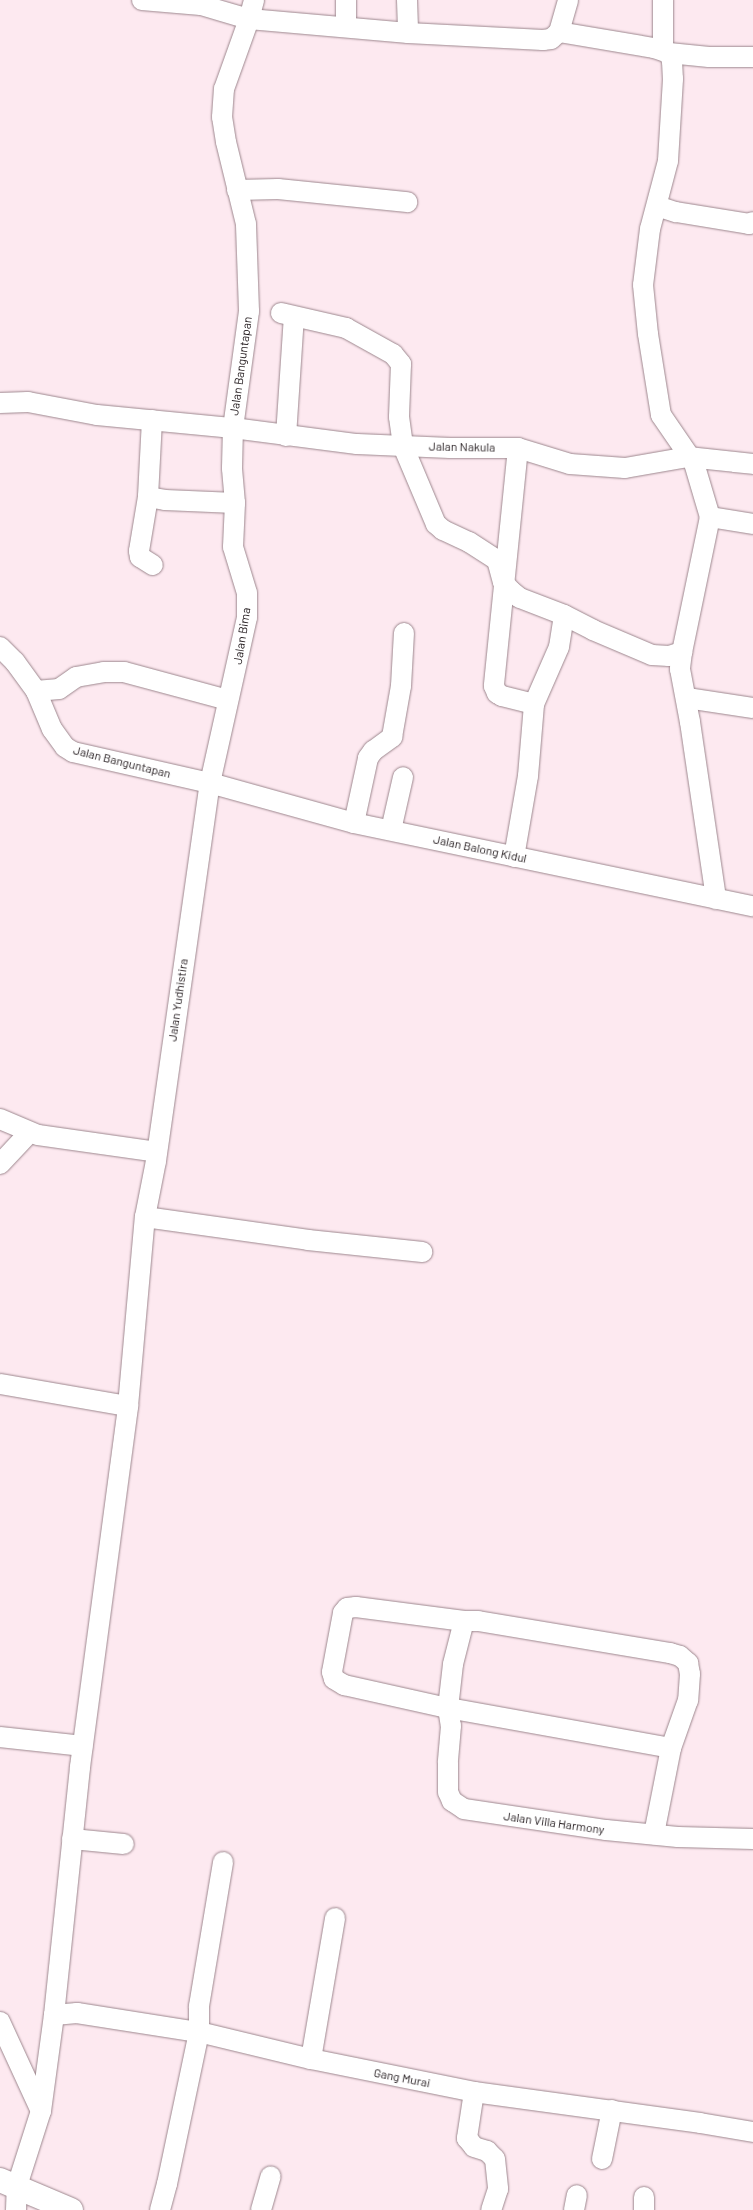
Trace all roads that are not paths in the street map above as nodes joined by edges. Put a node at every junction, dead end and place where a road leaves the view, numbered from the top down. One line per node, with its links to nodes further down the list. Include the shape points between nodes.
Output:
1 (142, 0): 6 (street)
2 (346, 0): 7 (street)
3 (407, 0): 9 (street)
4 (568, 0): 8 (street)
5 (663, 0): 10 (street)
6 (252, 10): 7 (street); 12 (street, Jalan Banguntapan, via 224,89 222,117)
7 (346, 27): 9 (street)
8 (559, 32): 9 (street, via 552,39 543,40); 10 (street)
9 (408, 33)
10 (666, 52): 11 (street, via 709,57); 14 (street, via 672,61 673,79 668,161)
11 (753, 57)
12 (237, 190): 13 (street, via 278,190); 18 (street, Jalan Banguntapan, via 246,224 249,311)
13 (407, 202)
14 (656, 206): 15 (street, via 676,212); 22 (street, via 646,250 643,285 648,334 661,415)
15 (753, 222)
16 (0, 403): 17 (street, Jalan Banguntapan, via 28,402 97,415)
17 (152, 420): 18 (street, Jalan Banguntapan); 24 (street)
18 (233, 428): 19 (street, Jalan Nakula); 25 (street, Jalan Bima)
19 (286, 436): 20 (street, Jalan Nakula); 20 (street, via 287,315 346,328 393,354 402,364 399,417)
20 (403, 446): 21 (street, Jalan Nakula); 29 (street, via 436,524 497,560)
21 (518, 448): 22 (street, Jalan Nakula, via 570,464 625,468); 29 (street, via 508,565)
22 (688, 457): 23 (street, Jalan Nakula); 26 (street, via 694,463)
23 (753, 464)
24 (148, 497): 25 (street); 28 (street, via 139,552 147,563)
25 (235, 503): 36 (street, Jalan Bima, via 234,547 247,593 247,617)
26 (710, 517): 27 (street); 33 (street)
27 (753, 524)
28 (153, 565)
29 (503, 582): 30 (street, via 520,598); 37 (street, via 494,686 502,696)
30 (564, 615): 33 (street, via 652,655 669,656); 37 (street, via 559,647)
31 (404, 634): 41 (street, via 401,686 392,737 368,758)
32 (0, 646): 34 (street, Jalan Banguntapan)
33 (682, 652): 35 (street, via 680,669)
34 (36, 692): 36 (street, via 59,689 76,677 124,672); 40 (street, Jalan Banguntapan, via 52,729 65,747 73,752)
35 (687, 698): 38 (street); 44 (street)
36 (228, 700): 40 (street, Jalan Bima)
37 (534, 704): 43 (street, via 528,776)
38 (753, 708)
39 (403, 777): 42 (street)
40 (210, 783): 41 (street, Jalan Balong Kidul); 48 (street, Jalan Yudhistira)
41 (354, 823): 42 (street, Jalan Balong Kidul)
42 (391, 830): 43 (street, Jalan Balong Kidul)
43 (514, 857): 44 (street, Jalan Balong Kidul)
44 (716, 899): 45 (street, Jalan Balong Kidul)
45 (753, 906)
46 (0, 1119): 47 (street)
47 (29, 1133): 48 (street); 49 (street)
48 (157, 1152): 50 (street, Jalan Yudhistira)
49 (0, 1164)
50 (145, 1217): 51 (street); 53 (street, Jalan Yudhistira)
51 (422, 1252)
52 (0, 1384): 53 (street)
53 (128, 1406): 57 (street, Jalan Yudhistira)
54 (464, 1621): 55 (street, Jalan Villa Harmony, via 453,1664); 55 (street, via 356,1607 347,1608 341,1617 332,1672 338,1683); 58 (street, via 680,1656 688,1662 688,1700)
55 (448, 1708): 58 (street); 59 (street, Jalan Villa Harmony, via 451,1726 448,1792 452,1801 464,1809 542,1822)
56 (0, 1737): 57 (street)
57 (83, 1746): 60 (street, Jalan Yudhistira)
58 (671, 1748): 59 (street)
59 (654, 1834): 61 (street, Jalan Villa Harmony)
60 (72, 1839): 62 (street); 65 (street, Jalan Yudhistira)
61 (753, 1839)
62 (124, 1844)
63 (223, 1862): 67 (street, via 200,2006)
64 (335, 1918): 68 (street)
65 (54, 2015): 67 (street, Gang Murai, via 77,2013); 71 (street, Jalan Yudhistira)
66 (0, 2022): 71 (street)
67 (200, 2032): 68 (street, Gang Murai); 78 (street)
68 (311, 2059): 69 (street, Gang Murai)
69 (474, 2092): 70 (street, Gang Murai); 80 (street, via 468,2138 474,2147 487,2151 495,2159 498,2189)
70 (612, 2110): 72 (street, Gang Murai); 73 (street)
71 (43, 2121): 75 (street, Jalan Yudhistira)
72 (753, 2132)
73 (602, 2159)
74 (271, 2176): 79 (street)
75 (9, 2183): 76 (street, Jalan Yudhistira); 77 (street)
76 (16, 2210)
77 (71, 2210)
78 (160, 2210)
79 (261, 2210)
80 (491, 2210)

